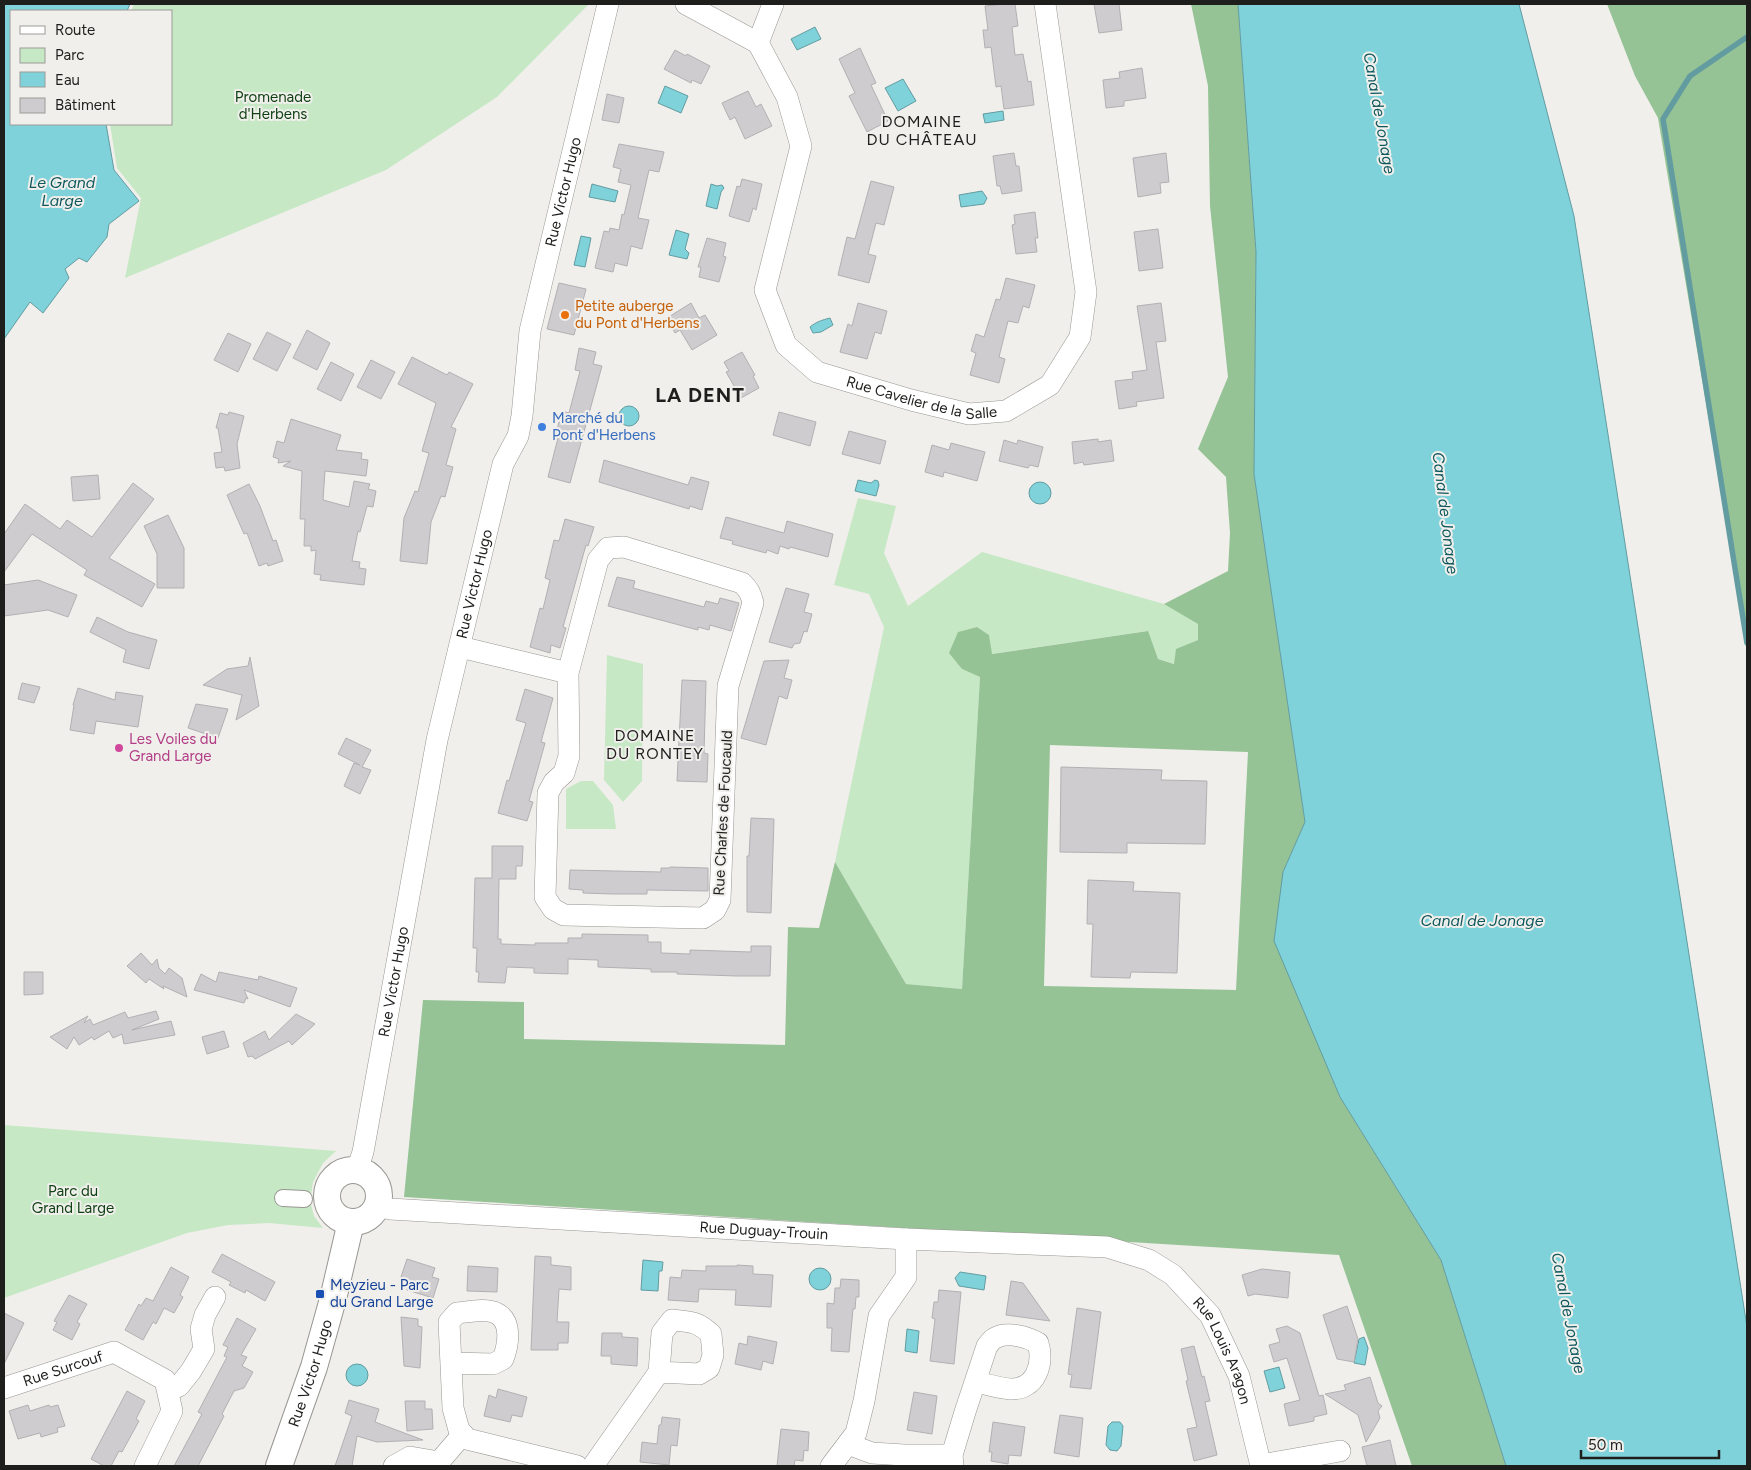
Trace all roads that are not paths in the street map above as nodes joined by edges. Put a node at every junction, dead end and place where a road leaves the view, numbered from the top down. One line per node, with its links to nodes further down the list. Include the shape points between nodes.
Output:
1 (608, 4): 6 (street, Rue Victor Hugo, via 530,331 518,436 503,464)
2 (686, 4): 5 (street)
3 (773, 4): 5 (street)
4 (1045, 4): 5 (street, Rue Cavelier de la Salle, via 1086,292 1080,337 1050,385 1006,411 969,414 817,372 786,345 765,290 801,146 787,97)
5 (758, 43)
6 (460, 647): 7 (street); 8 (street, Rue Victor Hugo, via 437,740 365,1142)
7 (568, 673): 7 (street, Rue Charles de Foucauld, via 598,560 608,548 624,547 742,583 751,592 753,603 728,686 720,900 714,910 703,918 564,915 553,909 545,896 548,793 564,773 569,756)
8 (357, 1170): 11 (street, via 373,1179 379,1196); 12 (street, via 340,1172 329,1184 327,1192 330,1209 342,1220)
9 (283, 1198): 10 (street)
10 (304, 1199)
11 (378, 1205): 12 (street, via 367,1218); 13 (street, Rue Duguay-Trouin, via 390,1209)
12 (351, 1222): 27 (street, Rue Victor Hugo, via 334,1299 314,1367)
13 (906, 1240): 14 (street, Rue Duguay-Trouin, via 1106,1247); 22 (street, via 906,1277 879,1316 864,1401 856,1433)
14 (1149, 1260): 32 (street, Rue Louis Aragon, via 1174,1275 1210,1315 1239,1376)
15 (215, 1297): 20 (street, via 201,1329 204,1349 179,1386)
16 (451, 1363): 21 (street, via 453,1408)
17 (659, 1372): 30 (street)
18 (975, 1382): 24 (street)
19 (4, 1388): 20 (street, Rue Surcouf, via 114,1352 165,1380)
20 (168, 1391): 26 (street, via 172,1411)
21 (463, 1434): 25 (street); 29 (street, via 467,1439)
22 (848, 1444): 24 (street, via 872,1453); 31 (street)
23 (1340, 1451): 32 (street, Rue Louis Aragon)
24 (953, 1461)
25 (440, 1464): 28 (street, via 410,1457)
26 (145, 1466)
27 (279, 1466)
28 (394, 1466)
29 (577, 1466)
30 (593, 1466)
31 (832, 1466)
32 (1261, 1466)

